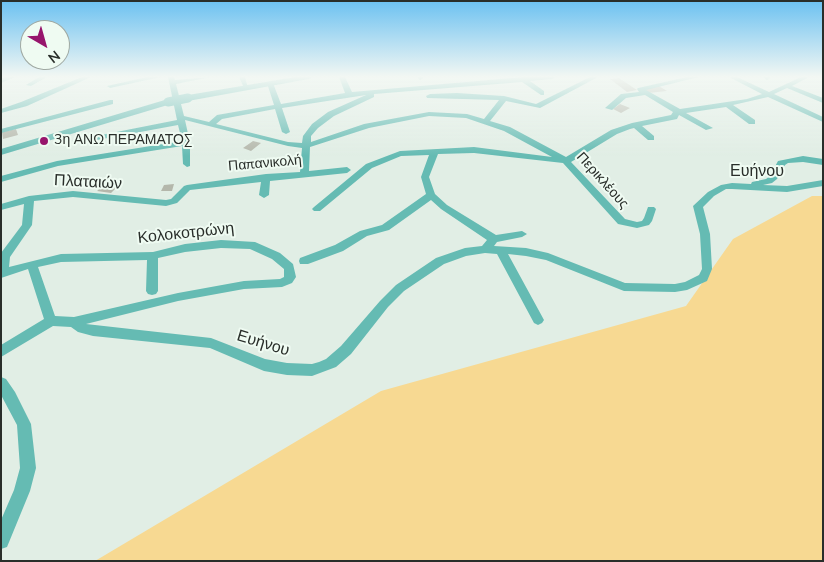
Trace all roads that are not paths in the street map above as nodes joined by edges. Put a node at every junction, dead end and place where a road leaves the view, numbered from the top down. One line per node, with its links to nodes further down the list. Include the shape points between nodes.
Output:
1 (26, 103): 17 (street)
2 (110, 103): 26 (street)
3 (164, 103): 33 (street, bridge)
4 (177, 103): 19 (street)
5 (294, 103): 15 (street)
6 (352, 103): 31 (street, via 326,117 307,136)
7 (499, 103): 20 (street)
8 (526, 103): 9 (street, via 537,106)
9 (543, 103)
10 (615, 103): 16 (street)
11 (664, 103): 18 (street)
12 (735, 103): 14 (street)
13 (788, 103): 21 (street)
14 (728, 105): 18 (street); 22 (street)
15 (278, 106): 23 (street, via 220,117); 27 (street)
16 (609, 108)
17 (1, 111)
18 (678, 112): 24 (street, via 674,117); 25 (street)
19 (181, 119): 23 (street); 29 (street); 30 (street)
20 (482, 120): 31 (street, via 423,117 355,131); 36 (street, Περικλέους)
21 (823, 120)
22 (752, 122)
23 (210, 124): 31 (street)
24 (635, 125): 28 (street); 36 (street, via 614,132)
25 (709, 128)
26 (1, 131)
27 (286, 132)
28 (651, 138)
29 (86, 140)
30 (186, 143): 35 (street); 38 (street)
31 (305, 146): 40 (street)
32 (103, 147): 35 (street)
33 (1, 152)
34 (434, 153): 36 (street, via 474,150); 46 (street, via 425,177); 50 (street, via 409,153 377,162)
35 (102, 157): 42 (street, via 56,164)
36 (566, 160): 51 (street, Περικλέους, via 622,222 645,223)
37 (823, 162): 44 (street, via 786,161 781,163 769,181)
38 (187, 164)
39 (347, 170): 40 (street, Παπανικολή)
40 (304, 174): 41 (street, Παπανικολή)
41 (266, 177): 45 (street); 48 (street, Παπανικολή, via 187,188)
42 (1, 179)
43 (823, 183): 44 (street, Ευήνου, via 779,189)
44 (740, 186): 53 (street, Ευήνου, via 724,187 698,206 705,234 707,269 703,278 687,286 624,287 560,260)
45 (264, 195)
46 (431, 195): 53 (street, Ευήνου); 55 (street, via 385,228 364,233)
47 (29, 198): 48 (street, Πλαταιών, via 73,194 166,203); 49 (street, Πλαταιών); 57 (street, via 27,225 5,256)
48 (174, 200)
49 (1, 207)
50 (317, 209)
51 (651, 209)
52 (522, 234): 53 (street)
53 (497, 244): 59 (street); 61 (street, Ευήνου, via 440,261 421,272 384,304 346,350 331,363 312,370 264,364 211,343 93,331)
54 (153, 256): 56 (street, Κολοκοτρώνη, via 76,256); 58 (street); 61 (street, Κολοκοτρώνη, via 202,245 251,245 284,262 289,267 290,277 282,283 244,285 178,297)
55 (304, 262)
56 (32, 264): 57 (street, Κολοκοτρώνη); 60 (street)
57 (3, 273)
58 (152, 291)
59 (538, 320)
60 (51, 321): 61 (street, Ευήνου); 62 (street)
61 (74, 322)
62 (1, 352)
63 (1, 383): 64 (street, via 24,424 28,468)
64 (1, 541)

